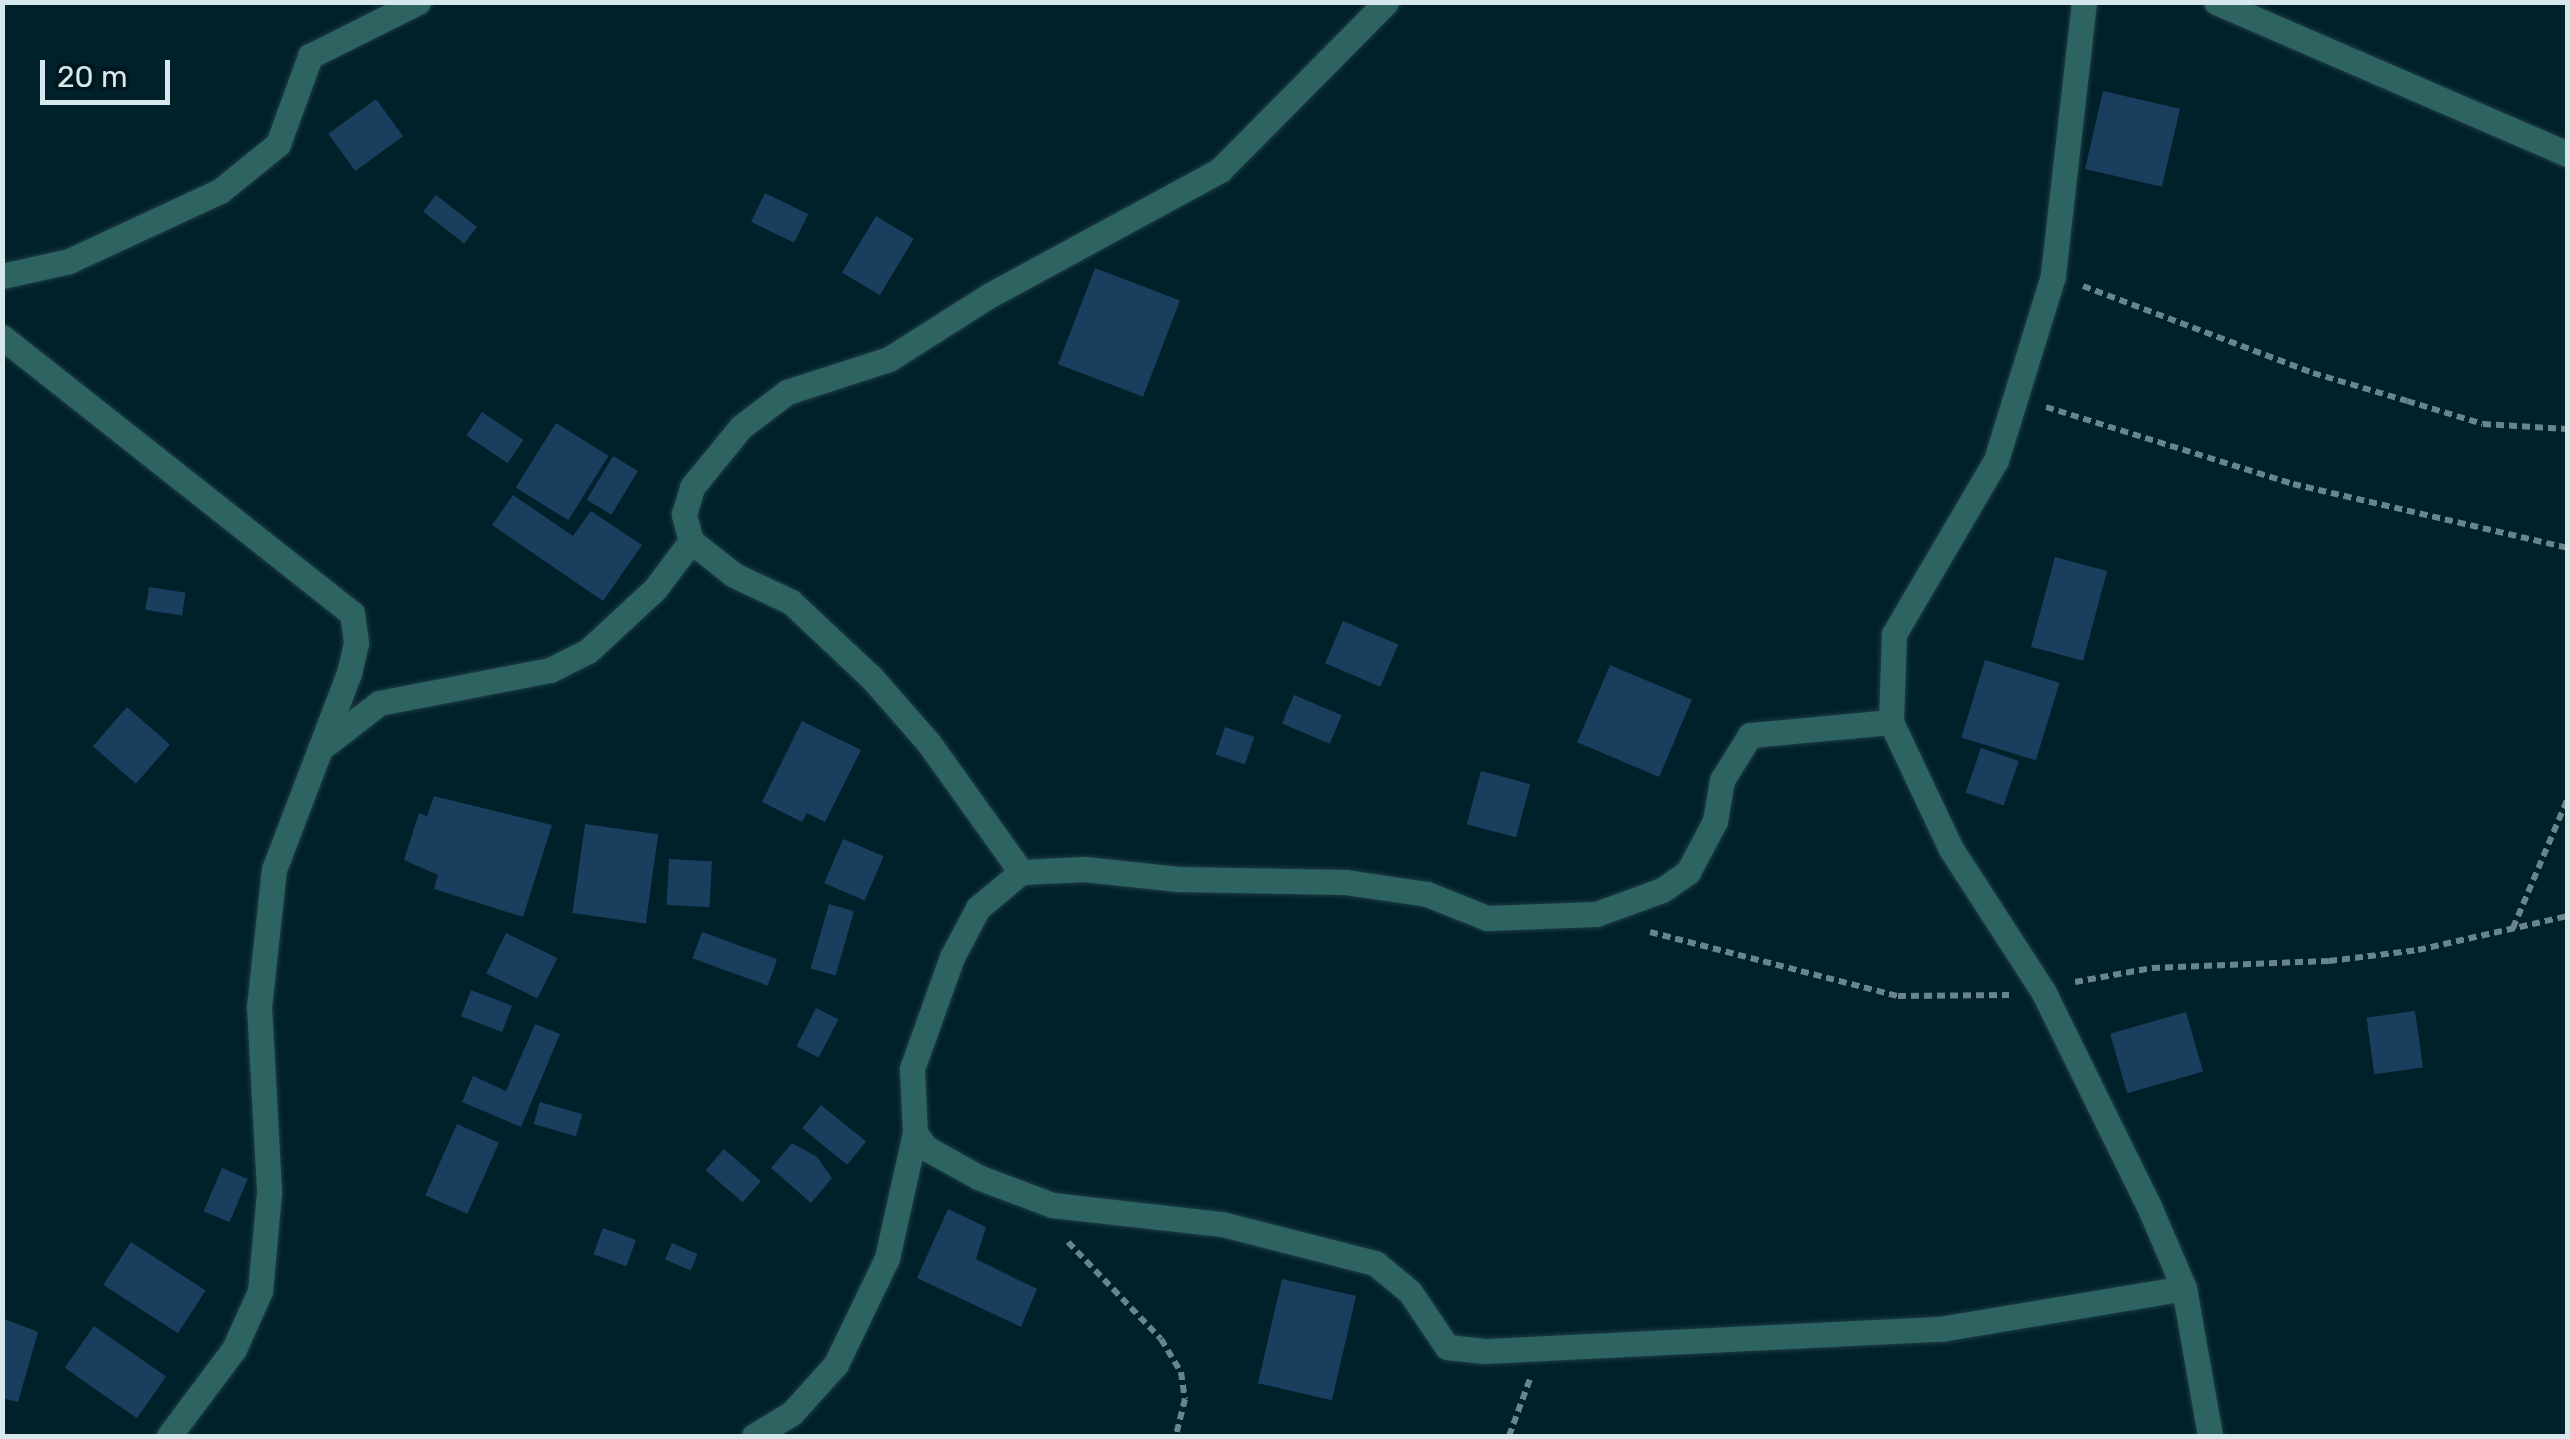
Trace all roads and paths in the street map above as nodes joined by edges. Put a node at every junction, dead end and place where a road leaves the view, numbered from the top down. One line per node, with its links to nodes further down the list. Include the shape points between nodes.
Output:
1 (418, 2): 6 (street, via 310,56 278,144 220,192 69,260)
2 (1386, 2): 11 (street, via 1220,170 990,295 889,359 786,392 740,427 692,487 684,514)
3 (2084, 2): 7 (street)
4 (2216, 2): 5 (street)
5 (2568, 154)
6 (2, 276)
7 (2053, 276): 9 (street); 10 (path, via 2482,424)
8 (2, 338): 14 (street, via 352,613 356,643)
9 (2016, 398): 12 (path, via 2293,484); 13 (street, via 1996,460 1894,634)
10 (2568, 429)
11 (691, 541): 14 (street, via 655,589 588,650 550,670 379,702); 16 (street, via 734,575 792,602 871,677 928,742)
12 (2568, 548)
13 (1891, 722): 17 (street, via 1750,736 1722,780 1704,852 1688,872 1662,890); 20 (street, via 1951,849)
14 (324, 745): 25 (street, via 274,869 259,1006 268,1193 260,1291 234,1349)
15 (2568, 798): 19 (path)
16 (1021, 872): 17 (street, via 1085,868 1178,879 1360,884 1427,894 1487,918); 21 (street, via 978,908 952,957 912,1070)
17 (1596, 914): 20 (path, via 1706,950 1898,996)
18 (2568, 916): 19 (path)
19 (2512, 928): 20 (path, via 2328,961 2096,975)
20 (2043, 992): 23 (street)
21 (914, 1133): 22 (street, via 926,1148); 26 (street, via 886,1258 836,1364 792,1413)
22 (1023, 1197): 24 (street, via 1330,1246 1375,1263 1410,1292 1447,1347 1485,1352); 27 (path, via 1161,1339 1181,1372 1185,1398)
23 (2184, 1288): 24 (street, via 1940,1329); 29 (street)
24 (1543, 1345): 28 (path)
25 (169, 1436)
26 (754, 1436)
27 (1176, 1436)
28 (1509, 1436)
29 (2210, 1436)

